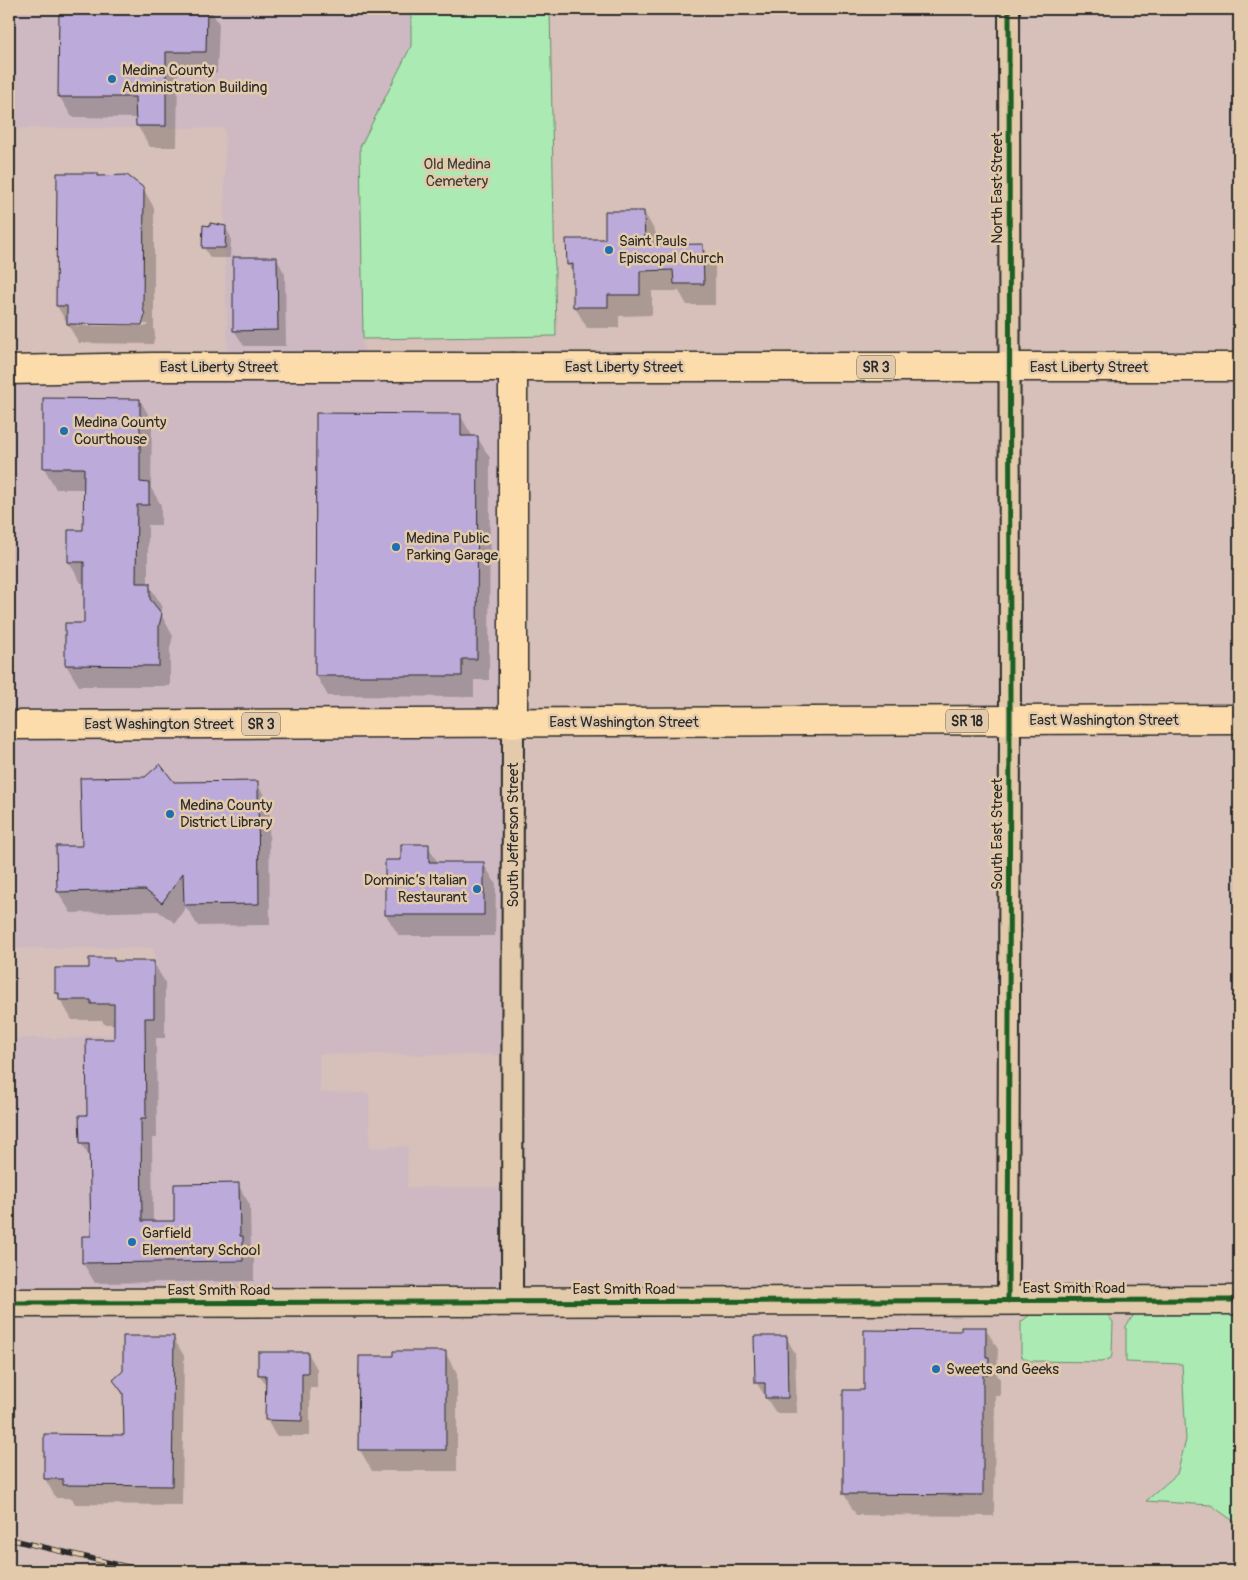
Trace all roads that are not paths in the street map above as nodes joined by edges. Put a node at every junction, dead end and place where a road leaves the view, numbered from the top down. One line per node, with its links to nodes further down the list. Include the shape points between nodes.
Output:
1 (1009, 9): 3 (street, North East Street)
2 (513, 367): 3 (main road, East Liberty Street / SR 3); 5 (main road, East Liberty Street / SR 3); 8 (main road, South Jefferson Street)
3 (1010, 367): 4 (main road, East Liberty Street / SR 3); 7 (street, South East Street)
4 (1239, 367)
5 (9, 370)
6 (1239, 719): 7 (main road, East Washington Street / SR 18)
7 (1010, 720): 8 (main road, East Washington Street / SR 18); 11 (street, South East Street)
8 (513, 723): 9 (main road, East Washington Street / SR 3); 12 (street, South Jefferson Street)
9 (9, 725)
10 (1239, 1300): 11 (street, East Smith Road)
11 (1008, 1301): 12 (street, East Smith Road)
12 (512, 1302): 13 (street, East Smith Road)
13 (9, 1303)

